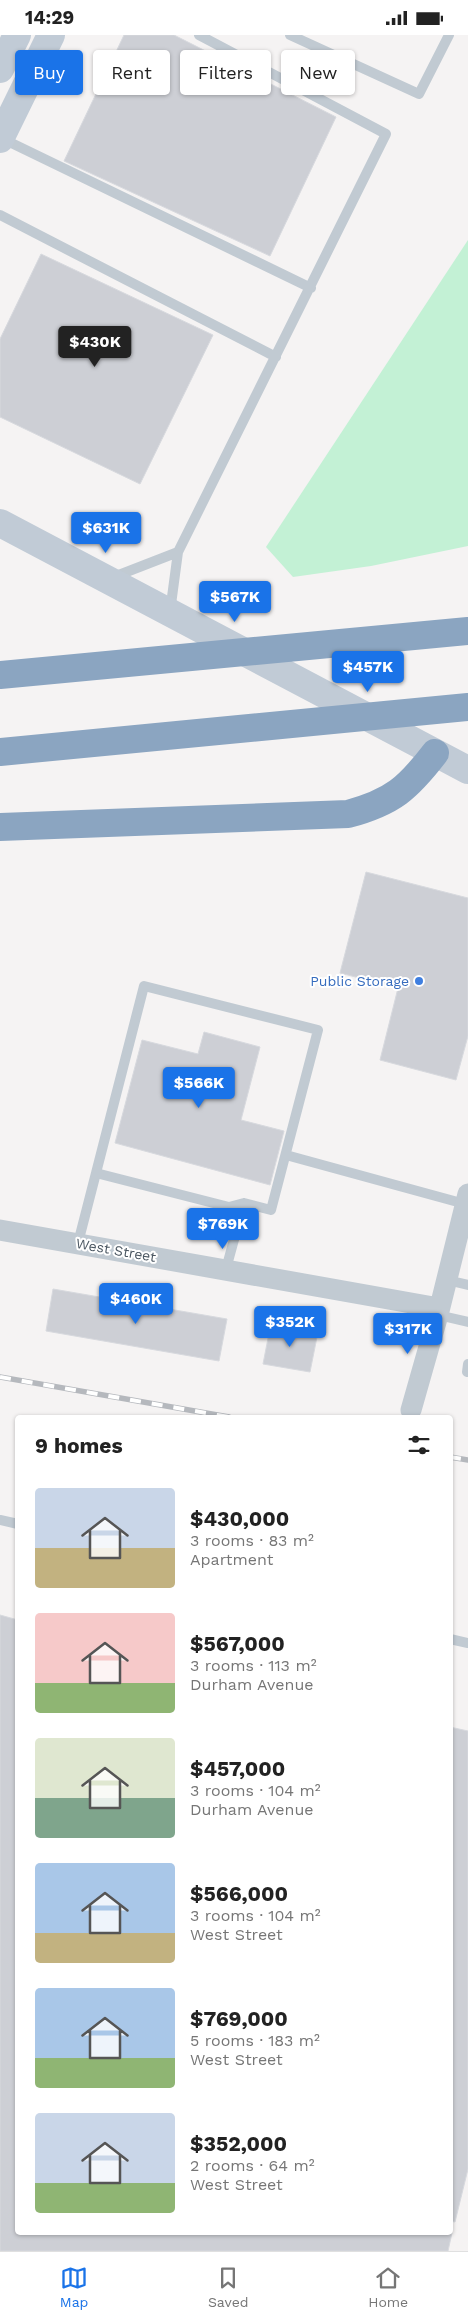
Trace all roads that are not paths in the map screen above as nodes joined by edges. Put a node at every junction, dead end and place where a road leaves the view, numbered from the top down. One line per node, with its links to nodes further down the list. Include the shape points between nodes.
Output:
1 (51, 35): 5 (main road)
2 (199, 35): 7 (lane, via 386,134)
3 (290, 35): 4 (lane, via 419,94)
4 (449, 35)
5 (0, 139): 7 (lane)
6 (0, 215): 8 (lane)
7 (310, 288): 8 (lane)
8 (276, 357): 10 (lane)
9 (0, 523): 11 (main road)
10 (178, 553): 11 (lane); 12 (lane)
11 (106, 579): 12 (main road)
12 (170, 613): 17 (main road)
13 (468, 631): 14 (highway)
14 (0, 675)
15 (460, 708): 16 (highway)
16 (0, 752)
17 (435, 753): 18 (main road); 19 (highway, via 414,780 400,791 365,809 348,813)
18 (468, 770)
19 (0, 827)
20 (286, 1155): 21 (lane, via 318,1030 144,986); 22 (lane); 23 (lane, via 271,1210)
21 (96, 1173): 23 (lane, via 229,1207); 25 (lane)
22 (467, 1199): 27 (street)
23 (244, 1203): 26 (lane)
24 (0, 1230): 25 (street, West Street)
25 (78, 1243): 26 (street, West Street)
26 (226, 1269): 29 (street, West Street)
27 (447, 1280): 28 (lane); 29 (street)
28 (468, 1285)
29 (438, 1312): 30 (lane); 31 (street)
30 (468, 1322)
31 (410, 1410)
32 (0, 1520): 33 (lane)
33 (15, 1523)
34 (453, 1640): 35 (lane)
35 (468, 1643)

